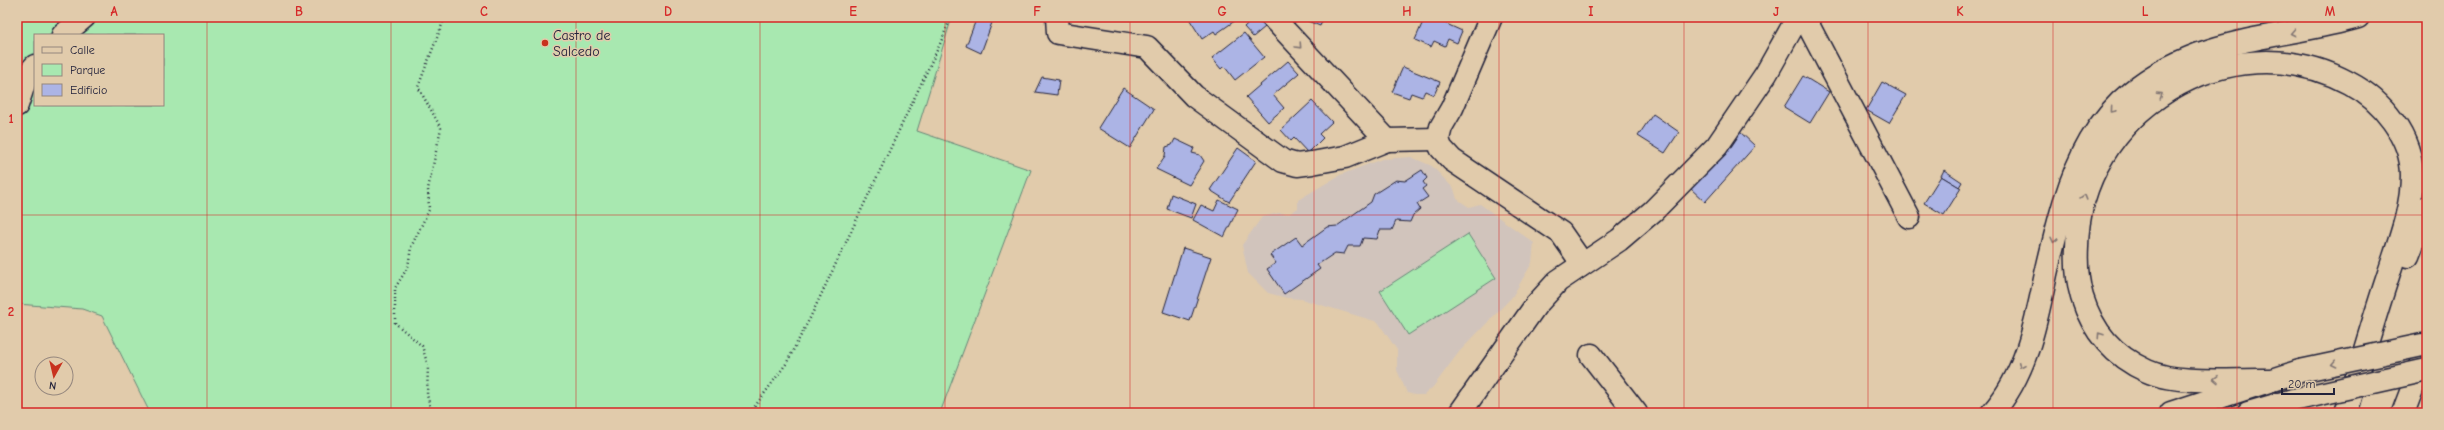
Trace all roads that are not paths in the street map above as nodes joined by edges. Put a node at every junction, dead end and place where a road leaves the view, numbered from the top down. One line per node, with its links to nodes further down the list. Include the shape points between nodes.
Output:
1 (84, 17): 8 (main road)
2 (1057, 17): 12 (main road, via 1058,34 1147,48 1194,96 1283,161 1297,165 1345,158)
3 (1272, 17): 12 (main road, one-way to 12)
4 (1492, 17): 11 (main road, via 1441,127)
5 (1798, 17): 15 (main road, via 1766,74 1716,146 1653,212 1619,240)
6 (1804, 17): 14 (main road)
7 (2358, 17): 25 (main road, one-way to 25, via 2200,54 2161,72 2125,97 2091,137 2072,177 2056,230 2037,316 2024,360 2005,398)
8 (64, 34)
9 (34, 67): 10 (main road, via 27,75)
10 (17, 105)
11 (1438, 139): 12 (main road); 15 (main road, via 1445,154 1452,160 1562,233)
12 (1387, 140)
13 (2427, 207): 27 (main road)
14 (1909, 217)
15 (1580, 266): 23 (main road, via 1558,281 1536,305)
16 (2427, 344): 20 (main road, one-way to 20, bridge)
17 (2427, 350): 21 (main road)
18 (1591, 355): 24 (main road)
19 (2427, 370): 22 (main road, bridge, via 2293,400)
20 (2269, 380): 26 (main road); 27 (main road, one-way to 27, via 2176,379 2149,373 2123,359 2101,338 2087,313 2076,279 2076,271 2078,215 2086,190 2096,167 2132,118 2158,96 2190,78 2230,64 2270,61 2309,67 2336,76 2363,91 2386,114 2408,152 2412,176 2406,218)
21 (2405, 410)
22 (2252, 412)
23 (1460, 413)
24 (1636, 413)
25 (1992, 413)
26 (2171, 413)
27 (2347, 413)

